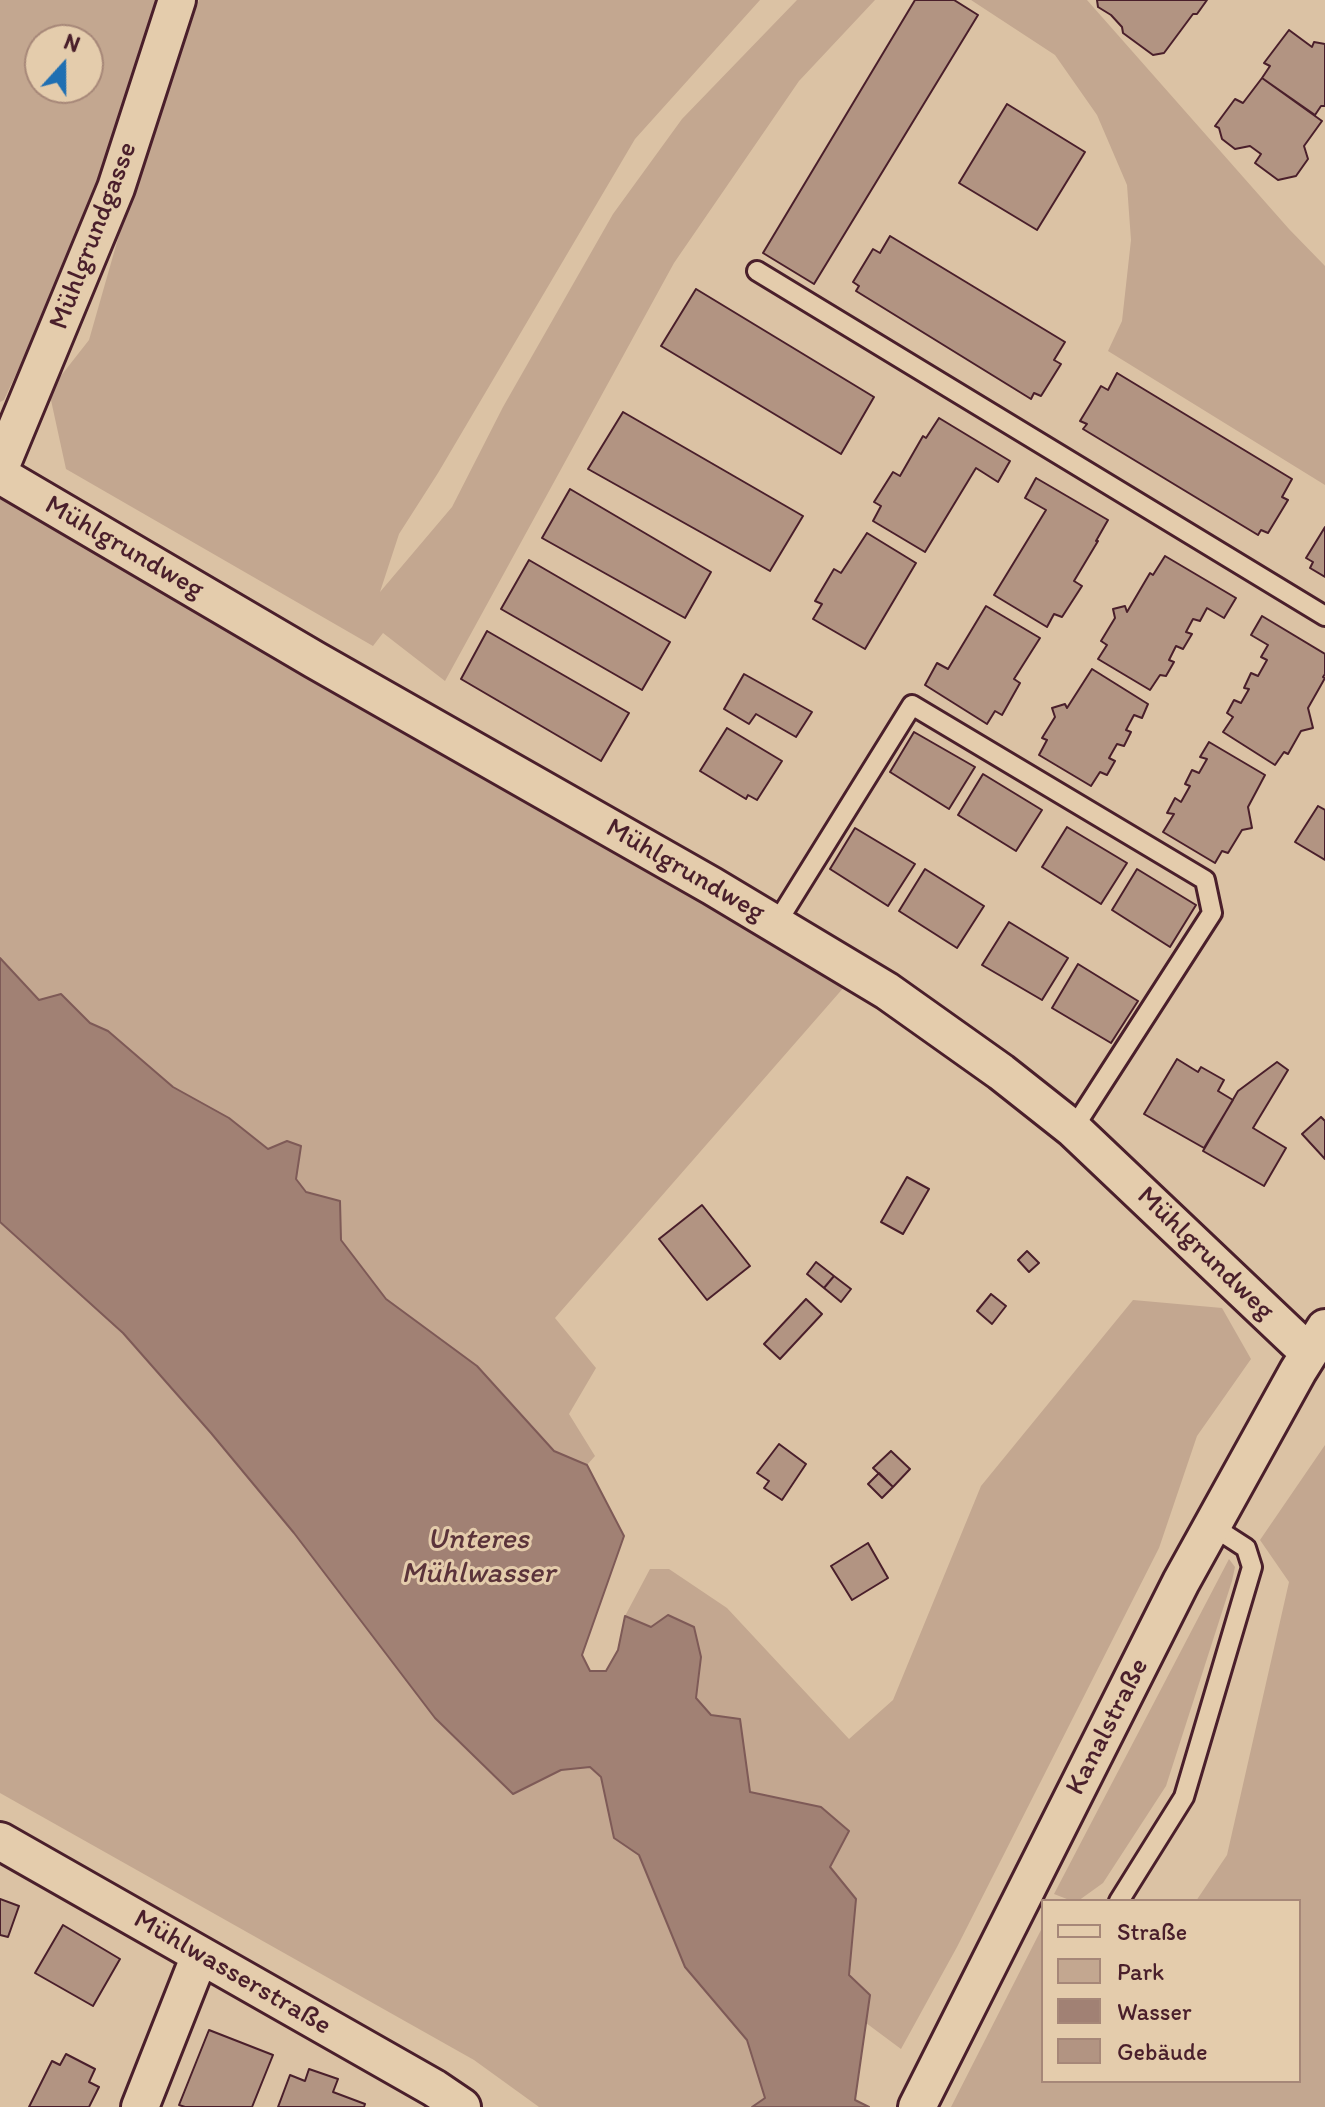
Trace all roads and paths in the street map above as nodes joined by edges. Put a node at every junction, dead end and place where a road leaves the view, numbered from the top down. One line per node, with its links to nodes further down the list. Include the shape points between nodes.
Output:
1 (177, 0): 3 (street, Mühlgrundgasse, via 116,188)
2 (757, 271): 5 (lane)
3 (0, 468)
4 (0, 475): 6 (street, Mühlgrundweg)
5 (1325, 616)
6 (776, 924): 7 (street, Mühlgrundweg, via 887,991); 7 (lane, via 912,705 1205,880 1212,913)
7 (1073, 1129): 8 (street, Mühlgrundweg)
8 (1317, 1341): 9 (street, Kanalstraße)
9 (1212, 1526): 11 (lane, via 1246,1548 1252,1567 1184,1797); 12 (street, Kanalstraße)
10 (0, 1841): 13 (street, Mühlwasserstraße)
11 (1120, 1899)
12 (1032, 1901): 14 (street, Kanalstraße)
13 (200, 1955): 15 (street); 16 (street, Mühlwasserstraße)
14 (919, 2103)
15 (140, 2107)
16 (462, 2107)

